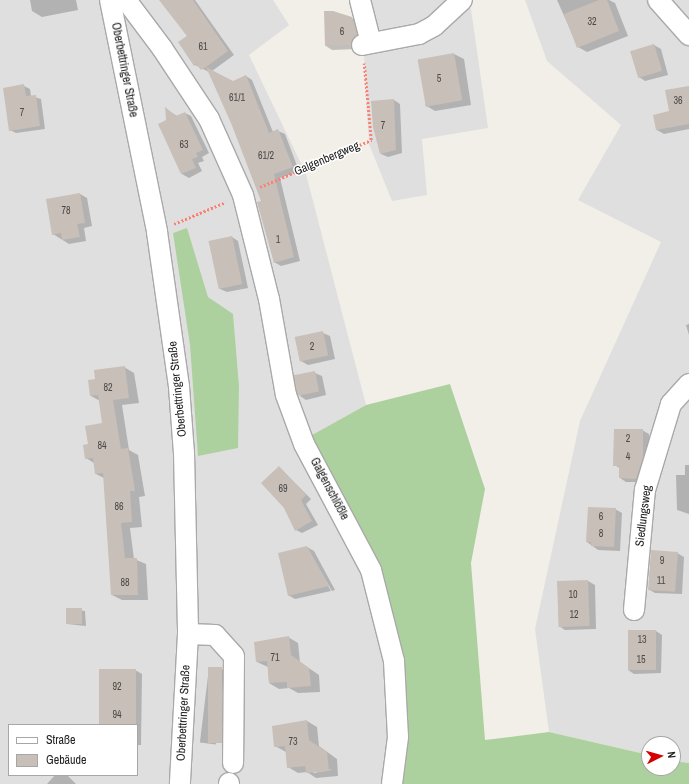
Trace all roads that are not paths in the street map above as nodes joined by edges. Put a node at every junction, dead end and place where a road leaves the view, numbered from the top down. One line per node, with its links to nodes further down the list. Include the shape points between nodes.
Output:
1 (110, 0): 10 (street, Oberbettringer Straße, via 157,232 170,317 184,453)
2 (126, 0): 7 (street, Oberbettringer Straße, via 162,48 208,119)
3 (360, 0): 4 (street, via 367,44 419,34 434,26)
4 (462, 0)
5 (658, 0): 6 (street)
6 (689, 35)
7 (243, 195): 13 (street, Galgenschlößle, via 269,299 286,395 304,444 371,570 394,661 398,737)
8 (689, 384): 9 (street, Siedlungsweg, via 671,404 645,490)
9 (634, 610)
10 (188, 634): 11 (street, via 214,635 234,656); 12 (street, Oberbettringer Straße)
11 (233, 763)
12 (180, 784)
13 (392, 784)

